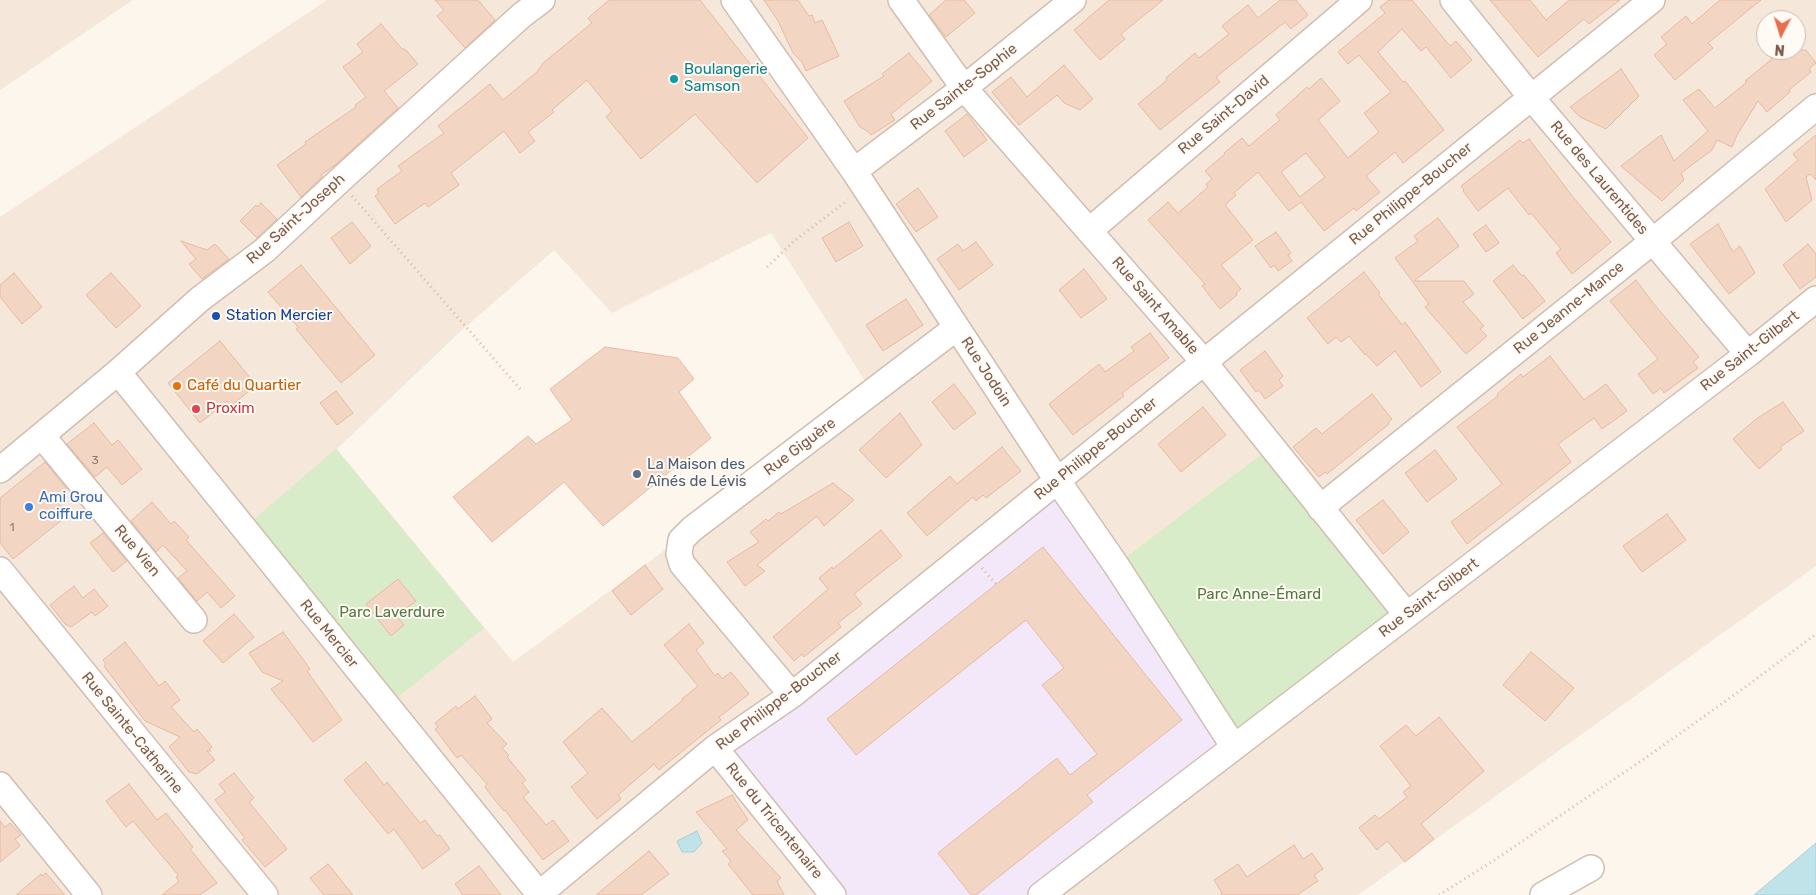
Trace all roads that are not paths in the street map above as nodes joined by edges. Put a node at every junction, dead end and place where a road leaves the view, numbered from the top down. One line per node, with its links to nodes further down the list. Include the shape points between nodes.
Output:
1 (542, 0): 8 (street, Rue Saint-Joseph)
2 (734, 0): 12 (street, Rue Jodoin)
3 (901, 0): 9 (street, Rue Saint Amable)
4 (1073, 0): 9 (street, Rue Sainte-Sophie)
5 (1359, 0): 13 (street, Rue Saint-David)
6 (1452, 0): 10 (street, Rue des Laurentides)
7 (1652, 0): 10 (street, Rue Philippe-Boucher)
8 (519, 8): 19 (street, Rue Saint-Joseph, via 265,250 200,299)
9 (964, 88): 12 (street, Rue Sainte-Sophie); 13 (street, Rue Saint Amable)
10 (1531, 97): 14 (street, Rue des Laurentides); 18 (street, Rue Philippe-Boucher)
11 (1816, 107): 14 (street, Rue Jeanne-Mance)
12 (859, 179): 16 (street, Rue Jodoin)
13 (1089, 231): 18 (street, Rue Saint Amable)
14 (1653, 241): 17 (street, Rue des Laurentides); 23 (street, Rue Jeanne-Mance)
15 (1816, 300): 17 (street, Rue Saint-Gilbert)
16 (956, 328): 22 (street, Rue Jodoin); 27 (street, Rue Giguère, via 681,540 679,554 682,564)
17 (1748, 354): 25 (street, Rue Saint-Gilbert)
18 (1204, 362): 22 (street, Rue Philippe-Boucher); 23 (street, Rue Saint Amable)
19 (118, 372): 20 (street, Rue Saint-Joseph); 34 (street, Rue Mercier)
20 (42, 436): 21 (street, Rue Saint-Joseph); 26 (street, Rue Vien)
21 (0, 470)
22 (1056, 480): 27 (street, Rue Philippe-Boucher); 28 (street, Rue Jodoin, via 1116,565)
23 (1320, 508): 25 (street, Rue Saint Amable)
24 (0, 570): 33 (street, Rue Sainte-Catherine)
25 (1407, 615): 28 (street, Rue Saint-Gilbert)
26 (194, 620)
27 (792, 695): 29 (street, Rue Philippe-Boucher)
28 (1234, 747): 36 (street, Rue Saint-Gilbert)
29 (715, 748): 34 (street, Rue Philippe-Boucher); 35 (street, Rue du Tricentenaire)
30 (0, 785): 32 (street)
31 (1591, 868): 37 (street)
32 (89, 895)
33 (265, 895)
34 (540, 895)
35 (833, 895)
36 (1042, 895)
37 (1543, 895)

